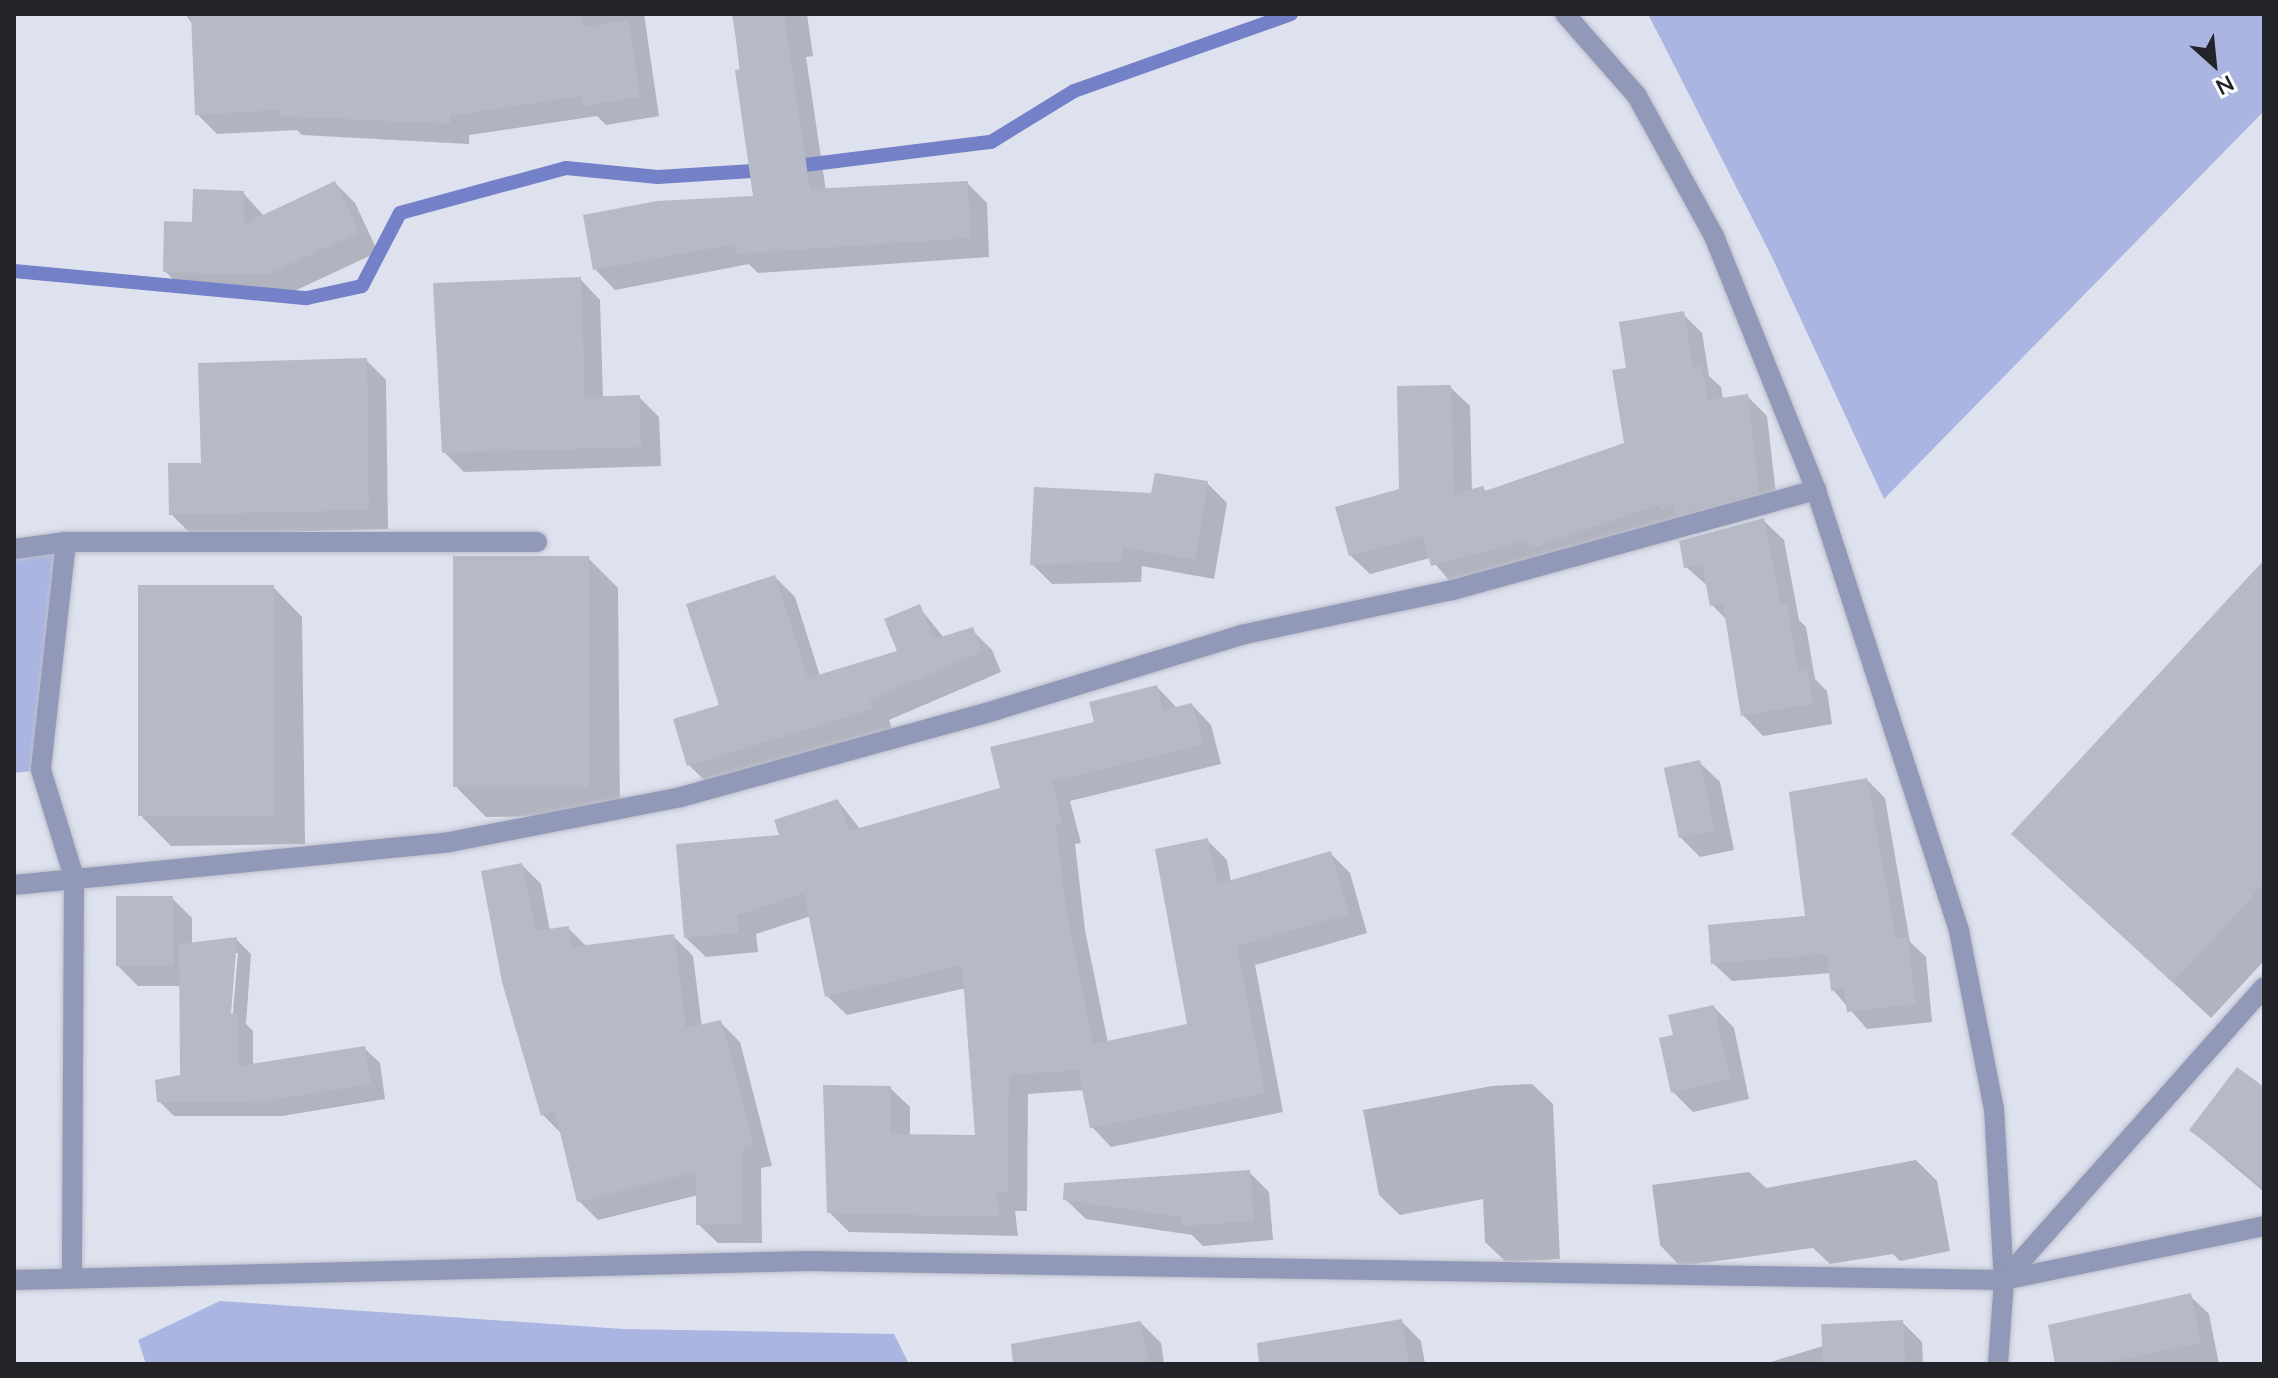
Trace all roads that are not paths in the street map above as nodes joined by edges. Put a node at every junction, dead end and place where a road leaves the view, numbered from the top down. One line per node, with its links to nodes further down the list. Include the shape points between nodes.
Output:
1 (1565, 14): 2 (street, via 1637,96 1714,236)
2 (1816, 490): 6 (street, via 1453,590 1241,635 681,797 450,842); 12 (street, via 1959,931 1994,1109)
3 (66, 542): 4 (street); 5 (street); 6 (street, via 41,770)
4 (537, 542)
5 (14, 549)
6 (74, 877): 7 (street); 10 (street)
7 (14, 885)
8 (2264, 987): 12 (street)
9 (2264, 1226): 12 (street)
10 (72, 1278): 11 (street); 12 (street, via 809,1261)
11 (14, 1280)
12 (2004, 1280): 13 (street)
13 (1998, 1364)

